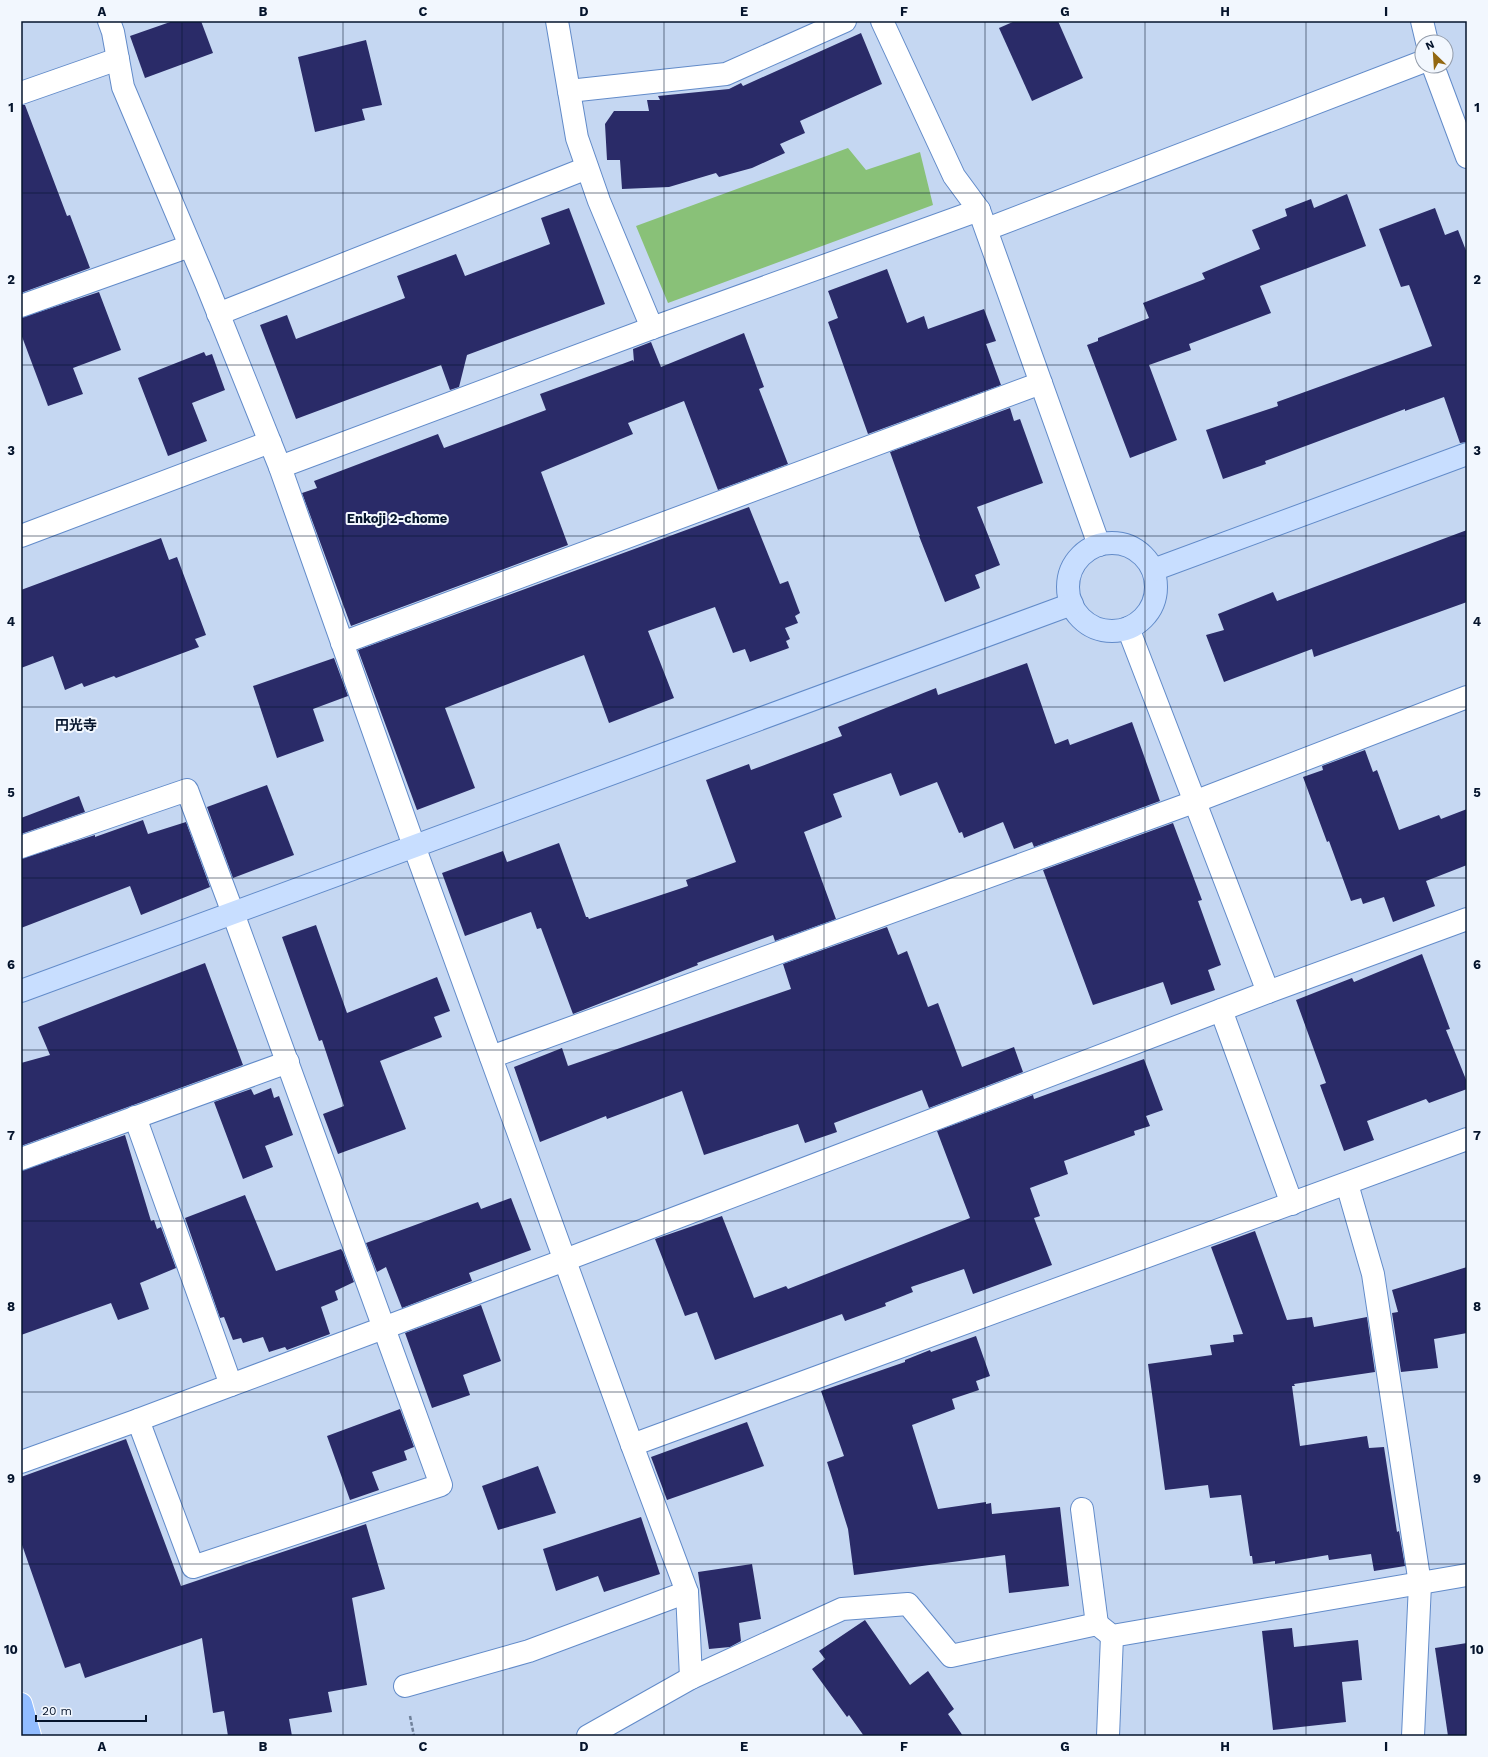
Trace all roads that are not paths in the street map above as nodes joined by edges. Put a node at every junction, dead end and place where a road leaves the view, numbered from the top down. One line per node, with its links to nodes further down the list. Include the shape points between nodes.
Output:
1 (109, 21): 7 (street)
2 (557, 21): 10 (street)
3 (845, 21): 10 (street, via 726,74)
4 (882, 21): 14 (street, via 954,176)
5 (1422, 21): 6 (street)
6 (1425, 34)
7 (118, 59): 11 (street); 15 (street, via 123,87)
8 (1414, 65): 14 (street)
9 (1436, 74): 12 (street)
10 (569, 91): 13 (street, via 577,138)
11 (21, 93)
12 (1467, 157)
13 (587, 168): 17 (street); 18 (street)
14 (983, 220): 18 (street); 19 (street)
15 (190, 246): 16 (street); 17 (street)
16 (21, 306)
17 (218, 314): 20 (street)
18 (652, 328): 22 (street)
19 (1041, 383): 24 (street); 28 (street)
20 (270, 442): 22 (street); 23 (street)
21 (1467, 454): 25 (street)
22 (280, 466): 28 (street)
23 (21, 536)
24 (1099, 545): 25 (street, via 1125,545 1146,559); 26 (street, via 1086,552 1073,569 1068,591)
25 (1153, 570): 27 (street, via 1156,583 1155,597 1141,621)
26 (1072, 604): 27 (street, via 1079,616 1090,625 1102,630); 31 (street)
27 (1128, 628): 30 (street)
28 (342, 642): 31 (street)
29 (1467, 697): 30 (street)
30 (1194, 802): 36 (street); 38 (street)
31 (414, 846): 33 (street); 38 (street)
32 (21, 848): 33 (street, via 187,790)
33 (234, 912): 35 (street); 39 (street)
34 (1467, 919): 36 (street)
35 (21, 991)
36 (1268, 992): 37 (street)
37 (1221, 1010): 44 (street); 45 (street)
38 (491, 1057): 45 (street)
39 (288, 1062): 40 (street); 46 (street)
40 (135, 1117): 42 (street); 47 (street)
41 (1467, 1139): 43 (street)
42 (21, 1159)
43 (1347, 1184): 44 (street); 53 (street, via 1373,1274)
44 (1292, 1204): 49 (street)
45 (565, 1260): 46 (street); 49 (street)
46 (384, 1328): 47 (street); 48 (street, via 441,1485 193,1567)
47 (231, 1385): 48 (street)
48 (138, 1420): 50 (street)
49 (632, 1445): 54 (street)
50 (21, 1462)
51 (1082, 1509): 55 (street)
52 (1467, 1576): 53 (street)
53 (1420, 1584): 55 (street); 62 (street)
54 (687, 1592): 56 (street); 57 (street, via 529,1650)
55 (1105, 1630): 56 (street, via 951,1656 908,1604 842,1609); 61 (street)
56 (691, 1678): 60 (street)
57 (405, 1686)
58 (21, 1704): 59 (main road)
59 (30, 1736)
60 (588, 1736)
61 (1108, 1736)
62 (1413, 1736)

